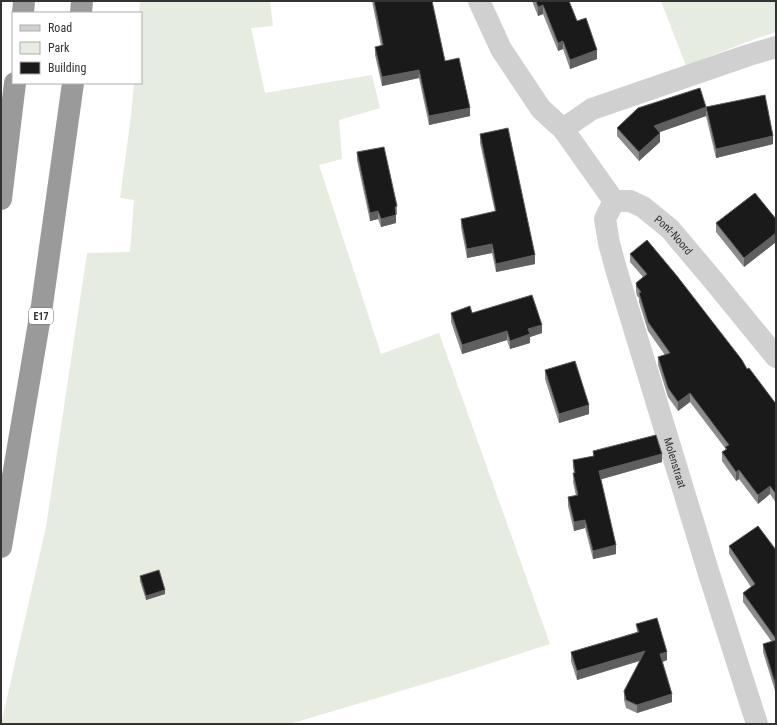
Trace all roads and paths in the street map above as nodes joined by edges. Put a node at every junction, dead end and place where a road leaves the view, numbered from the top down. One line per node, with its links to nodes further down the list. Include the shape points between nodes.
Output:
1 (24, 1): 4 (highway)
2 (82, 1): 5 (highway)
3 (479, 1): 9 (street, via 501,49 540,109)
4 (23, 12)
5 (81, 12)
6 (776, 47): 9 (street, via 592,109)
7 (15, 84): 10 (highway)
8 (73, 84): 13 (highway, E17, via 42,305)
9 (563, 129): 11 (street)
10 (1, 199)
11 (614, 201): 12 (street, Pont-Noord, via 630,201 643,207 670,229); 14 (street, Molenstraat, via 605,219 616,269)
12 (776, 357)
13 (1, 547)
14 (757, 724)

